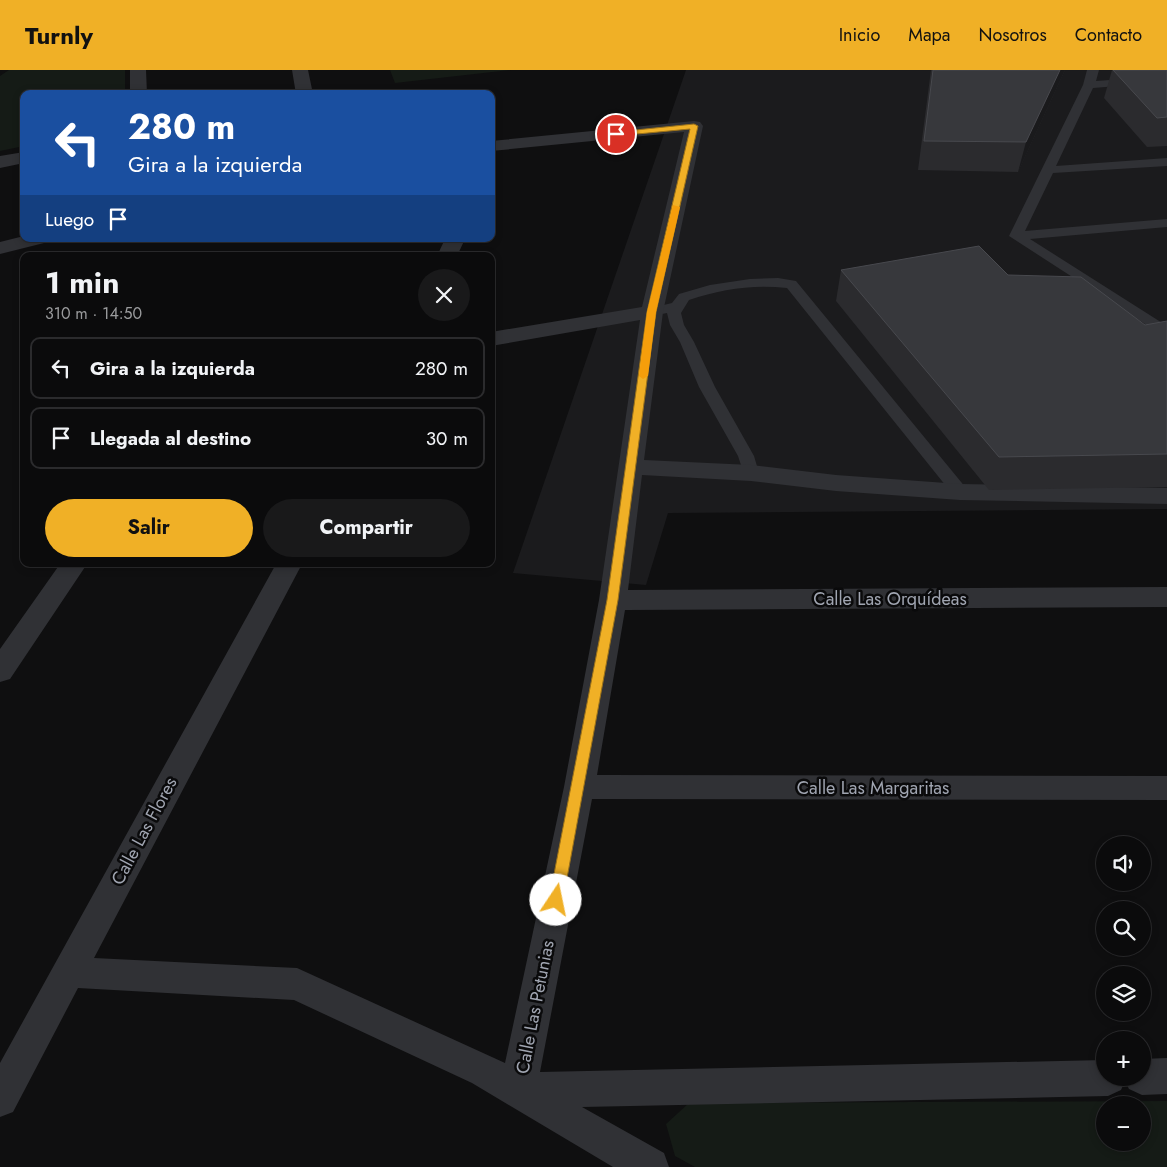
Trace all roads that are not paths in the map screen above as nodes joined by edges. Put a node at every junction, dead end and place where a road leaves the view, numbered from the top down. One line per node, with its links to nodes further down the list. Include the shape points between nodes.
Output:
1 (138, 70): 6 (street)
2 (300, 70): 7 (street)
3 (1093, 70): 5 (lane)
4 (1167, 79): 5 (lane)
5 (1089, 85): 12 (lane)
6 (139, 90)
7 (304, 90)
8 (495, 151): 17 (street, Calle Las Petunias, via 694,126)
9 (20, 158): 10 (street)
10 (0, 162)
11 (1167, 162): 12 (lane)
12 (1048, 170): 14 (lane)
13 (1167, 223): 14 (lane)
14 (1016, 236): 19 (lane)
15 (25, 242): 16 (street)
16 (0, 248)
17 (665, 309): 21 (street); 22 (street, Calle Las Petunias); 23 (lane, via 674,313 676,325 706,387 746,456); 24 (lane, via 684,297 730,285 768,281 791,284)
18 (1167, 321): 19 (lane)
19 (1152, 323): 20 (lane)
20 (1167, 332)
21 (495, 338)
22 (632, 467): 23 (street); 29 (street, Calle Las Petunias)
23 (751, 473): 24 (street)
24 (960, 492): 25 (street)
25 (1167, 496)
26 (72, 567): 30 (street)
27 (287, 567): 33 (street, Calle Las Flores)
28 (1167, 597): 29 (street, Calle Las Orquídeas)
29 (613, 600): 31 (street, Calle Las Petunias)
30 (0, 671)
31 (579, 787): 32 (street, Calle Las Margaritas); 37 (street, Calle Las Petunias)
32 (1167, 788)
33 (68, 972): 37 (street, via 298,984 485,1071); 38 (street, Calle Las Flores)
34 (1167, 1076): 35 (street)
35 (1151, 1077)
36 (1096, 1078): 37 (street)
37 (518, 1090): 39 (street)
38 (0, 1099)
39 (650, 1167)

